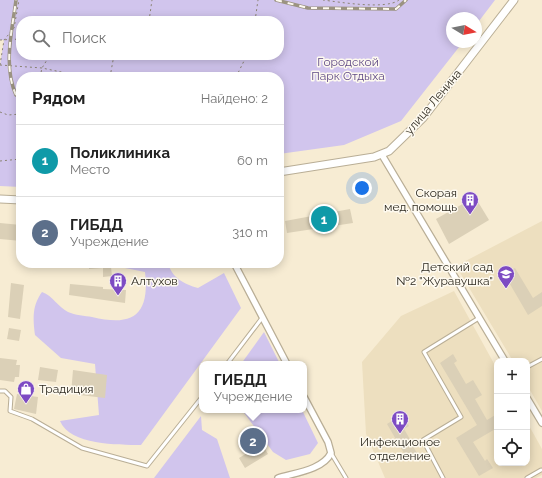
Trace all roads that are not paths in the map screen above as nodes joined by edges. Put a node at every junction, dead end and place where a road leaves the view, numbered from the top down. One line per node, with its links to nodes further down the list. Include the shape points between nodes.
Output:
1 (514, 0): 2 (street, улица Ленина, via 423,118)
2 (382, 155): 3 (street, улица Ленина); 8 (street)
3 (284, 171)
4 (0, 199): 5 (street)
5 (16, 200)
6 (237, 268): 7 (street)
7 (262, 318): 11 (lane); 12 (street)
8 (479, 318): 9 (street); 23 (lane, via 424,352 461,417 423,440)
9 (503, 358)
10 (542, 359): 13 (lane)
11 (228, 361)
12 (285, 361)
13 (530, 365)
14 (0, 390): 15 (lane, via 11,397 10,411 32,419 82,448 147,466)
15 (199, 401)
16 (307, 403): 19 (street, via 328,442)
17 (530, 403): 18 (street)
18 (542, 423)
19 (331, 453): 21 (street, via 329,458 320,464); 22 (lane)
20 (541, 470): 24 (lane)
21 (278, 478)
22 (346, 478)
23 (443, 478)
24 (527, 478)

